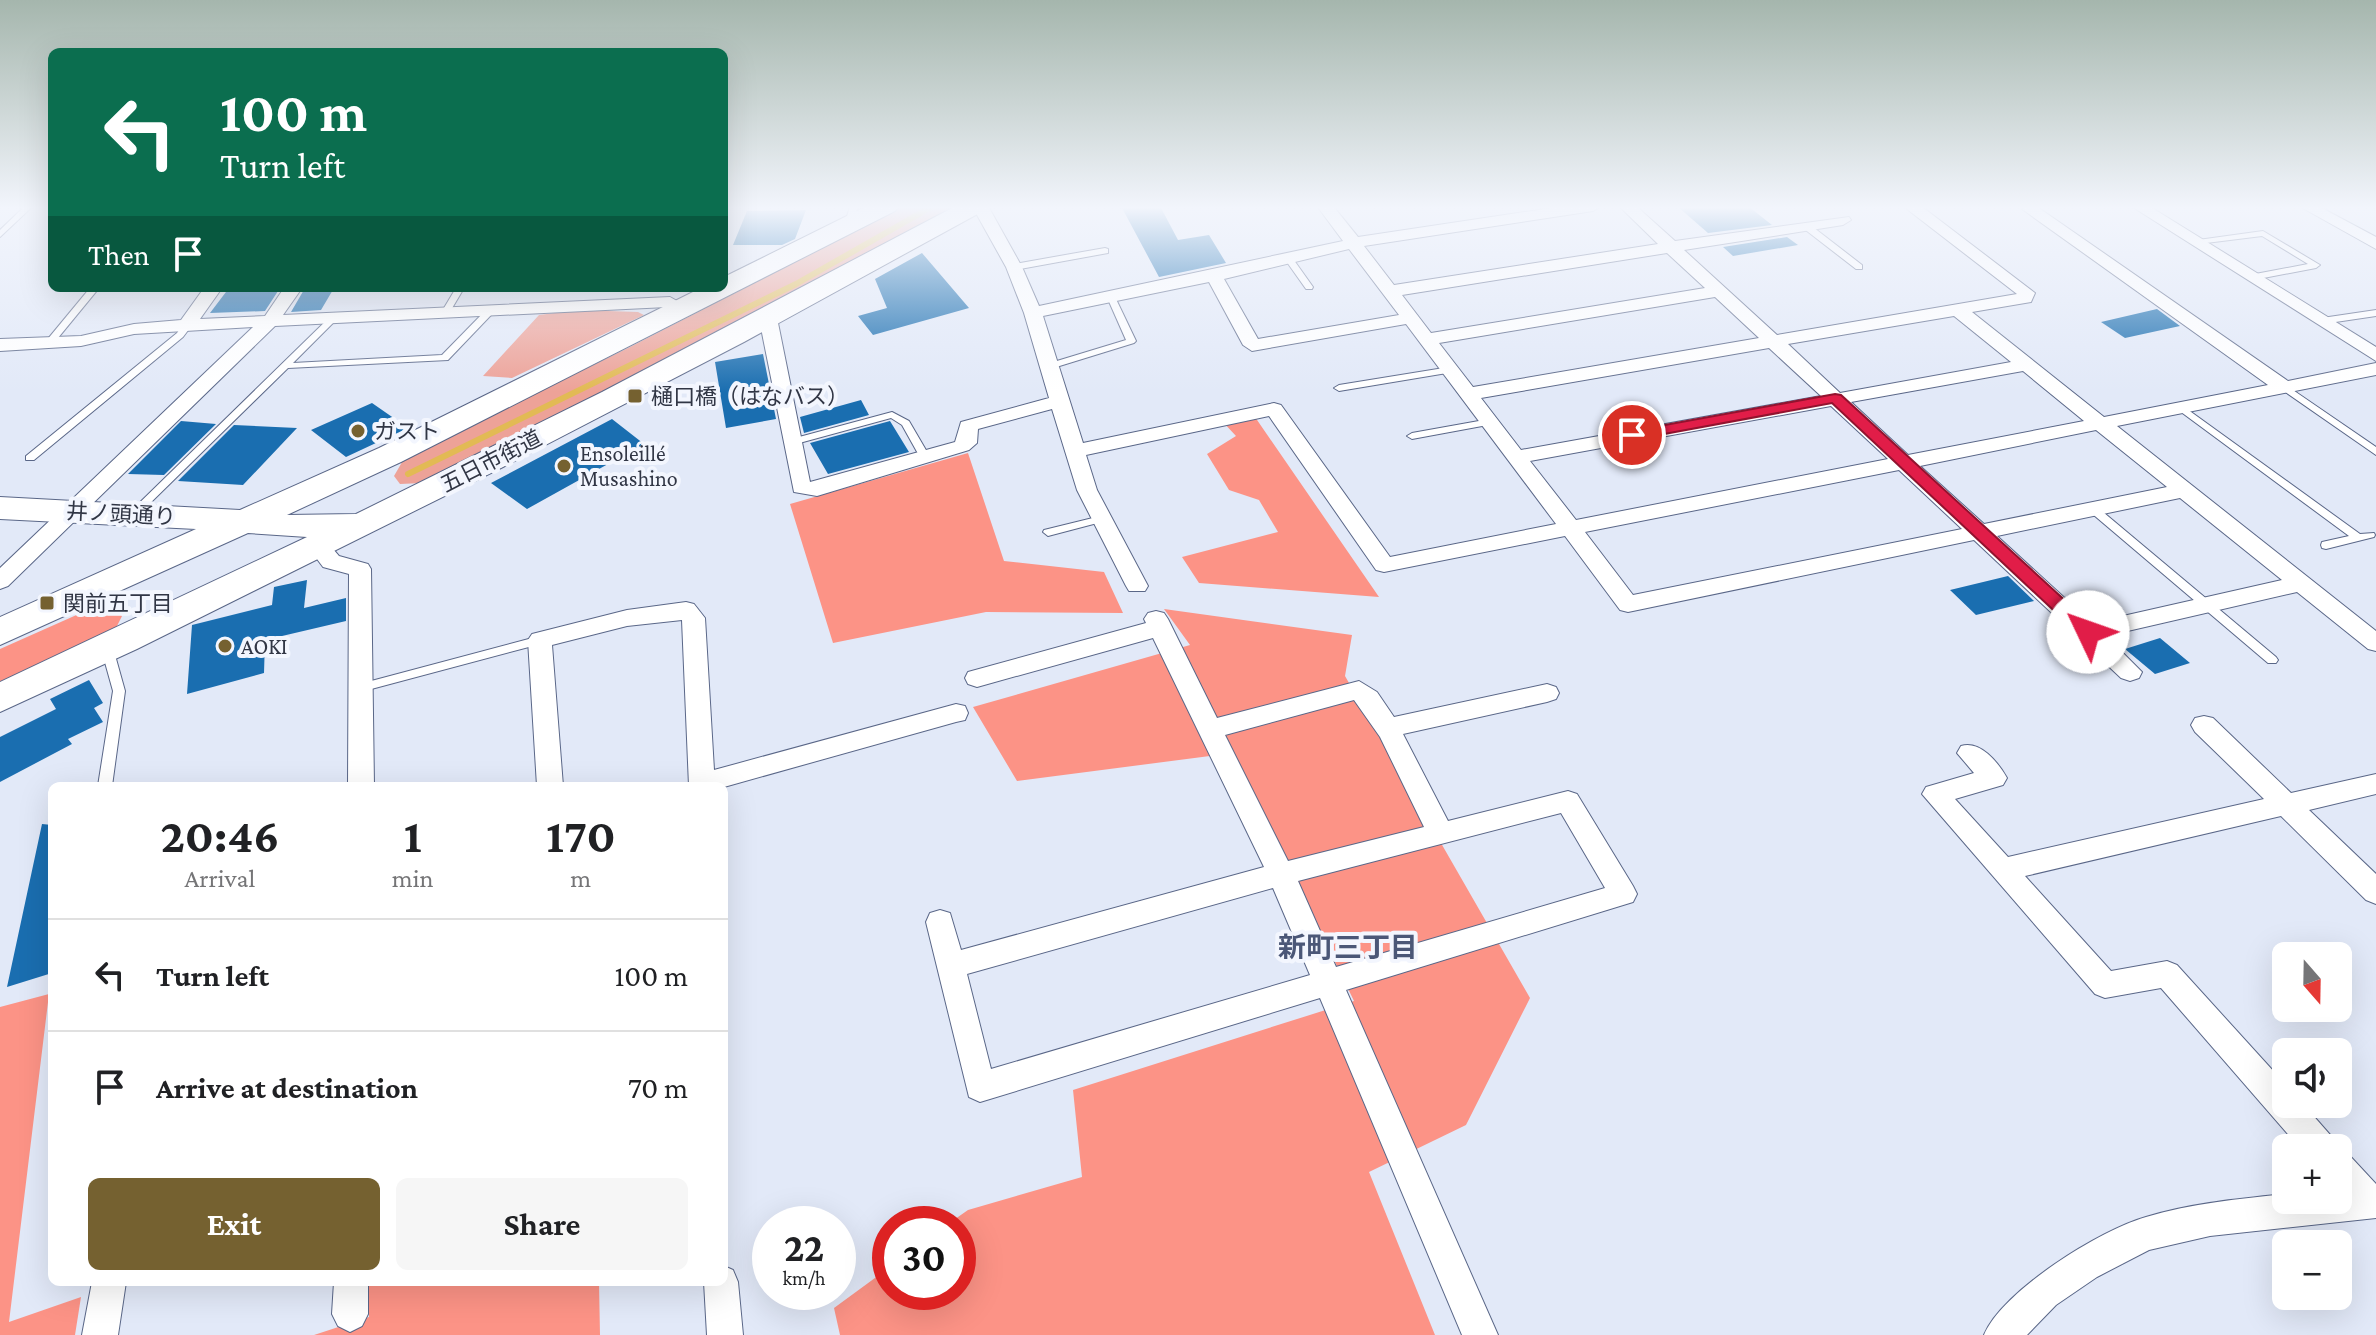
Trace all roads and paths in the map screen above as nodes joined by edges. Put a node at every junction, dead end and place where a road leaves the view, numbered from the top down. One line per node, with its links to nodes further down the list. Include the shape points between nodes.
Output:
1 (758, 268): 15 (main road)
2 (859, 268): 34 (main road, 五日市街道)
3 (1015, 268): 31 (street)
4 (1246, 268): 13 (street)
5 (1295, 268): 16 (lane)
6 (1374, 268): 17 (street)
7 (1529, 268): 17 (street)
8 (1695, 268): 18 (street)
9 (1993, 268): 29 (street, via 2026,293 2025,298)
10 (2114, 268): 49 (street)
11 (2239, 268): 14 (street)
12 (2299, 268): 14 (lane)
13 (1214, 276): 25 (street); 35 (street, via 1252,345)
14 (2253, 277): 37 (street)
15 (728, 285)
16 (1309, 287)
17 (1391, 291): 35 (street)
18 (1719, 291): 39 (street); 41 (street)
19 (92, 292): 40 (lane)
20 (210, 292): 38 (street)
21 (290, 292): 36 (street)
22 (458, 292): 30 (lane)
23 (585, 292): 26 (street)
24 (716, 292): 27 (main road)
25 (1111, 297): 31 (street); 46 (lane, via 1131,341)
26 (577, 307): 27 (street, via 670,302); 28 (street)
27 (684, 310): 61 (main road)
28 (490, 311): 30 (street); 45 (lane, via 445,358)
29 (1959, 311): 41 (street); 44 (street)
30 (445, 313): 33 (street)
31 (1033, 313): 46 (street)
32 (2376, 313): 37 (lane)
33 (335, 317): 36 (street); 45 (lane)
34 (768, 318): 58 (street); 66 (main road, 五日市街道)
35 (1411, 318): 39 (street)
36 (271, 320): 38 (street); 70 (street)
37 (2322, 321): 43 (street)
38 (187, 325): 40 (street); 64 (lane)
39 (1427, 339): 48 (street)
40 (50, 342): 42 (street)
41 (1776, 343): 51 (street); 52 (street)
42 (0, 345)
43 (2376, 355)
44 (2026, 365): 52 (street); 56 (street)
45 (289, 366): 71 (lane)
46 (1050, 366): 53 (street)
47 (2376, 369): 49 (street)
48 (1450, 370): 50 (lane); 51 (street)
49 (2284, 387): 54 (street); 60 (lane)
50 (1339, 388)
51 (1469, 394): 55 (street)
52 (1835, 398): 63 (street); 65 (street)
53 (1059, 401): 59 (street); 62 (street, via 968,426 967,443)
54 (2180, 407): 56 (street); 78 (lane, via 2364,536)
55 (1490, 422): 57 (lane); 63 (street)
56 (2097, 423): 65 (street); 67 (street)
57 (1412, 436)
58 (792, 442): 62 (lane, via 892,415 906,423); 62 (street, via 801,487 810,490)
59 (1075, 451): 73 (street); 75 (street, via 1274,409 1384,565)
60 (2376, 452)
61 (390, 455): 66 (main road, via 377,475 384,490); 74 (main road)
62 (925, 457)
63 (1516, 457): 75 (street)
64 (30, 458)
65 (1903, 461): 75 (street); 77 (street)
66 (439, 488): 72 (main road, 五日市街道)
67 (2182, 491): 69 (street); 81 (street)
68 (0, 508): 70 (main road, 井ノ頭通り)
69 (2093, 509): 77 (street); 85 (lane)
70 (72, 511): 71 (main road, 井ノ頭通り); 80 (street)
71 (133, 514): 74 (main road, 井ノ頭通り)
72 (380, 517): 74 (main road, 井ノ頭通り, via 334,526); 79 (main road, 五日市街道)
73 (1101, 519): 76 (lane); 82 (street)
74 (242, 521): 83 (main road); 84 (main road, via 242,552 229,578)
75 (1569, 526): 77 (street, via 1628,604)
76 (1048, 532)
77 (1979, 532): 87 (street)
78 (2326, 545)
79 (319, 547): 84 (main road, 五日市街道); 94 (street, via 331,562 360,569)
80 (0, 581)
81 (2300, 584): 85 (street); 90 (street)
82 (1137, 586)
83 (94, 588): 86 (main road); 89 (main road, via 125,590 146,602 147,612)
84 (206, 600): 89 (main road, 五日市街道)
85 (2207, 605): 87 (street); 91 (lane)
86 (0, 632)
87 (2088, 632): 92 (street)
88 (540, 640): 94 (lane); 104 (street); 105 (street, via 627,618 686,610 693,618)
89 (119, 642): 96 (main road, 五日市街道); 102 (lane, via 119,691)
90 (2376, 643)
91 (2272, 660)
92 (2130, 672)
93 (977, 678): 100 (street, via 1158,624)
94 (360, 688): 103 (street)
95 (1547, 693): 99 (street)
96 (0, 698)
97 (956, 713): 106 (street)
98 (2204, 725): 108 (street)
99 (1386, 728): 100 (street, via 1359,690); 109 (street)
100 (1211, 729): 111 (street)
101 (1970, 753): 110 (street, via 1994,778 1935,794)
102 (106, 782)
103 (361, 782)
104 (550, 782)
105 (702, 782)
106 (713, 782)
107 (2376, 784): 108 (street)
108 (2285, 803): 110 (street); 112 (street)
109 (1441, 834): 111 (street); 115 (street, via 1568,801 1623,894)
110 (2003, 870): 116 (street, via 2105,985 2167,974)
111 (1281, 874): 114 (street); 115 (street)
112 (2376, 892)
113 (940, 922): 114 (street)
114 (950, 966): 115 (street, via 980,1087)
115 (1328, 982): 123 (street)
116 (2309, 1134)
117 (2352, 1181): 118 (street)
118 (2372, 1202): 124 (street, via 2210,1219 2144,1234 2044,1293)
119 (108, 1286): 121 (street)
120 (721, 1286): 122 (street)
121 (100, 1335)
122 (725, 1335)
123 (1480, 1335)
124 (2002, 1335)

